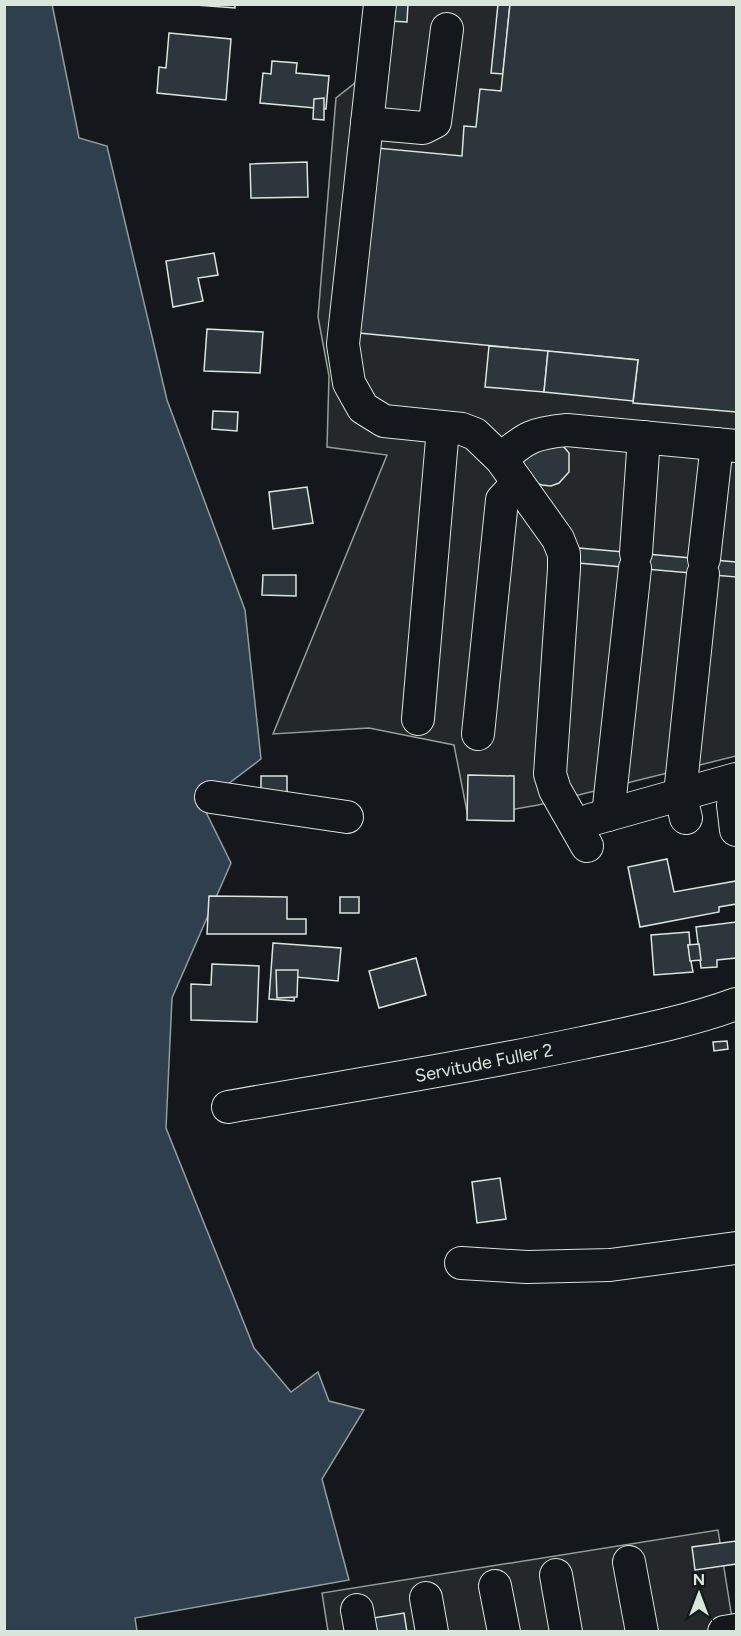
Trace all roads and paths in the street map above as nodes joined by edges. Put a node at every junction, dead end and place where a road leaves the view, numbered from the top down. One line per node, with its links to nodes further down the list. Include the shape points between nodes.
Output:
1 (380, 4): 3 (street)
2 (447, 29): 3 (street, via 435,122 423,128)
3 (367, 123): 4 (street, via 343,344 349,383 363,408 384,421)
4 (443, 428): 7 (street, via 475,434); 8 (street)
5 (644, 437): 6 (street); 7 (street, via 567,430 546,432 520,442); 14 (street)
6 (727, 445): 13 (street, via 704,566)
7 (510, 471): 9 (street, via 502,500); 14 (street, via 551,527 564,554 550,774 581,835)
8 (418, 719)
9 (478, 734)
10 (736, 778): 13 (street)
11 (211, 797): 15 (street)
12 (736, 804): 16 (street)
13 (683, 806): 14 (street)
14 (608, 815)
15 (347, 818)
16 (736, 830)
17 (736, 1004): 18 (street, Servitude Fuller 2, via 637,1031 500,1060)
18 (228, 1107)
19 (736, 1248): 20 (street, via 610,1265 527,1267)
20 (461, 1263)
21 (629, 1562): 29 (street)
22 (556, 1575): 28 (street)
23 (495, 1586): 27 (street)
24 (426, 1598): 26 (street)
25 (736, 1629): 30 (street)
26 (432, 1632)
27 (504, 1632)
28 (566, 1632)
29 (642, 1632)
30 (724, 1632)

